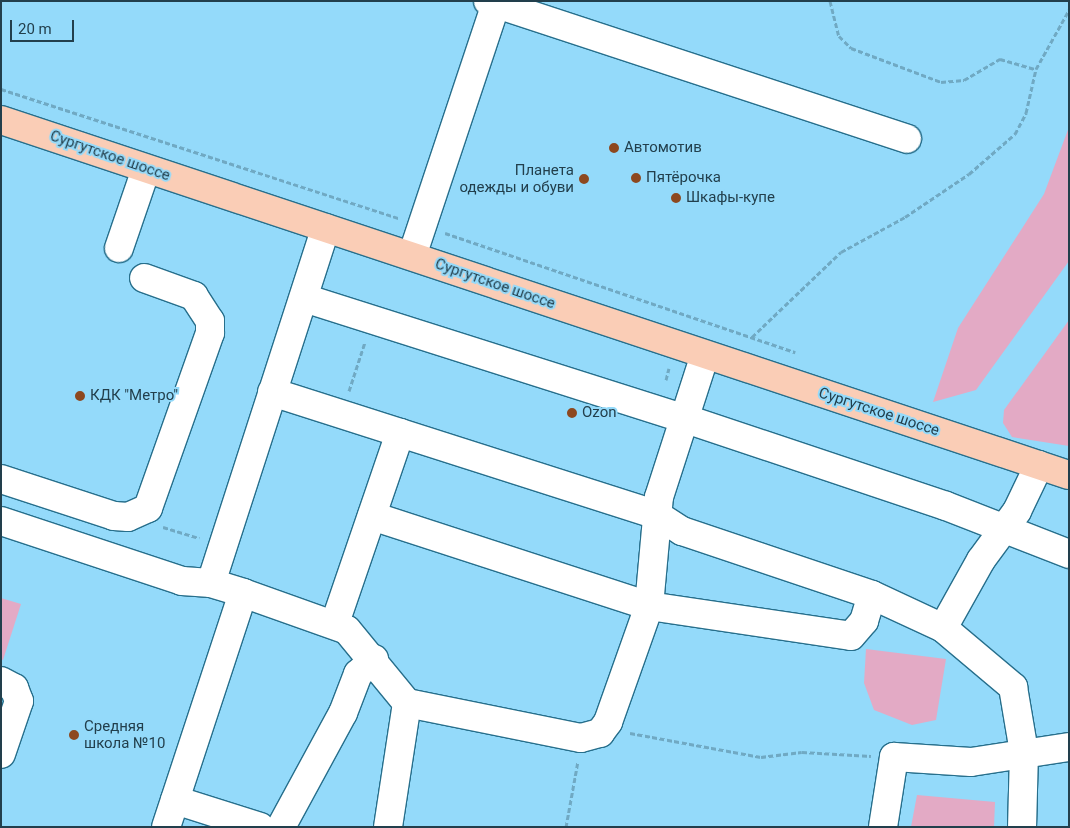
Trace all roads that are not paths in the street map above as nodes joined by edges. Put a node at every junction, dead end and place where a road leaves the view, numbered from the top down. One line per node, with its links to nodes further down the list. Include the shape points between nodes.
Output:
1 (492, 2): 3 (lane); 7 (lane)
2 (1, 120): 4 (main road, Сургутское шоссе)
3 (907, 139)
4 (146, 169): 5 (main road, Сургутское шоссе); 6 (lane)
5 (326, 228): 7 (main road, Сургутское шоссе); 9 (lane)
6 (120, 248)
7 (412, 256): 10 (main road, Сургутское шоссе)
8 (144, 278): 18 (lane, via 194,296 210,321 207,342 148,508 128,517 114,516)
9 (304, 298): 11 (lane); 12 (lane)
10 (706, 355): 12 (lane); 14 (main road, Сургутское шоссе)
11 (272, 392): 13 (lane); 24 (lane)
12 (683, 418): 19 (lane); 22 (lane, via 955,509)
13 (400, 433): 19 (lane); 20 (lane)
14 (988, 448): 15 (main road, Сургутское шоссе); 16 (main road, Сургутское шоссе)
15 (1069, 457)
16 (1039, 465): 17 (main road, Сургутское шоссе); 22 (lane)
17 (1069, 475)
18 (1, 480)
19 (657, 515): 26 (lane, via 682,531); 27 (lane)
20 (372, 516): 27 (lane); 28 (lane)
21 (1, 521): 24 (lane, via 182,581)
22 (1004, 530): 23 (lane); 29 (lane)
23 (1069, 554)
24 (211, 583): 25 (lane)
25 (243, 593): 28 (lane); 36 (lane)
26 (872, 595): 27 (lane, via 864,621 851,636); 29 (lane)
27 (649, 606): 32 (lane, via 608,722 590,738)
28 (335, 623): 30 (lane)
29 (943, 628): 34 (lane, via 1014,687)
30 (374, 659): 32 (lane); 39 (lane, via 358,674 343,713)
31 (1, 681): 35 (lane, via 14,688 19,701)
32 (407, 703): 40 (lane)
33 (1069, 747): 34 (lane)
34 (1024, 752): 41 (lane, via 971,762 894,757); 42 (lane)
35 (1, 754)
36 (174, 800): 37 (lane); 38 (lane)
37 (166, 827)
38 (260, 827)
39 (281, 827)
40 (388, 827)
41 (883, 827)
42 (1022, 827)

